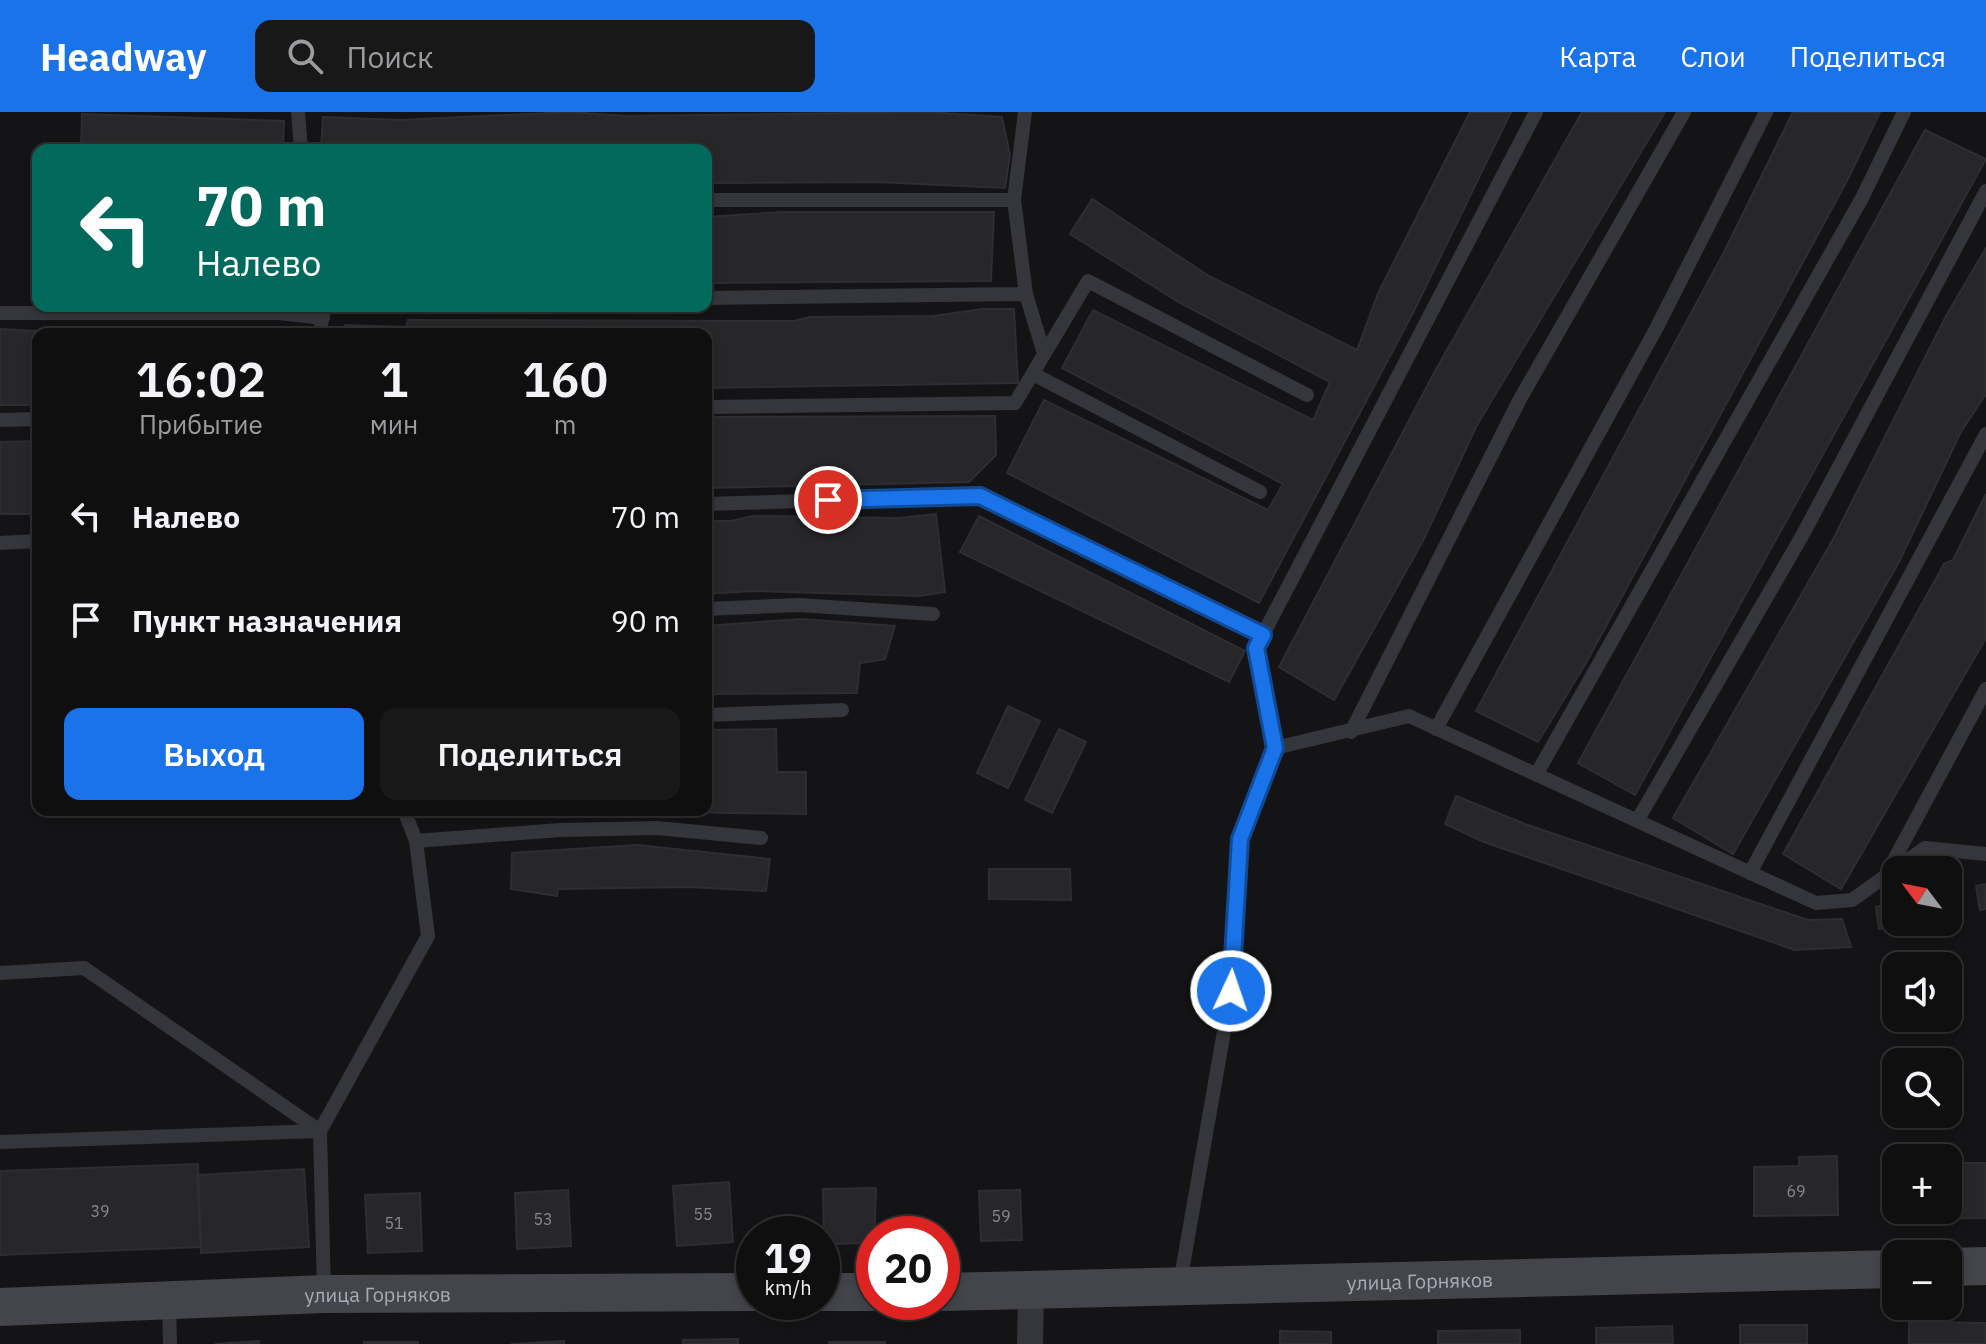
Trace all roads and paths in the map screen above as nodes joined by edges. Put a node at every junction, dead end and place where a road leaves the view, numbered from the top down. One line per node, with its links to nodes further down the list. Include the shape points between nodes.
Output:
1 (298, 112): 7 (lane)
2 (1025, 112): 10 (lane)
3 (1536, 112): 28 (lane)
4 (1684, 112): 33 (lane, via 1520,399)
5 (1766, 112): 32 (lane, via 1656,329)
6 (1904, 112): 35 (lane, via 1862,198)
7 (301, 144)
8 (1986, 191): 37 (lane, via 1802,536)
9 (712, 200): 10 (lane)
10 (1014, 200): 11 (lane)
11 (1026, 294): 12 (lane); 15 (lane)
12 (712, 298)
13 (324, 312): 14 (lane)
14 (0, 313)
15 (1044, 354): 16 (lane); 17 (lane, via 1088,281)
16 (1033, 374): 18 (lane, via 1015,403); 22 (lane)
17 (1307, 395)
18 (712, 407)
19 (32, 419): 20 (lane)
20 (0, 420)
21 (1986, 434): 43 (lane)
22 (1260, 492)
23 (712, 504): 28 (lane, via 980,496)
24 (32, 541): 25 (lane)
25 (0, 543)
26 (712, 609): 27 (lane, via 799,605)
27 (933, 614)
28 (1263, 635): 34 (lane, via 1256,648)
29 (1986, 689): 41 (lane)
30 (842, 710): 31 (lane)
31 (712, 715)
32 (1436, 729): 33 (lane, via 1409,716); 35 (lane)
33 (1351, 732): 34 (lane)
34 (1275, 748): 51 (lane, via 1240,839 1231,991)
35 (1536, 775): 37 (lane)
36 (406, 816): 39 (lane)
37 (1637, 821): 43 (lane)
38 (761, 838): 39 (lane, via 657,828)
39 (416, 841): 46 (lane, via 428,936)
40 (1985, 850): 42 (lane, via 1925,848)
41 (1896, 856)
42 (1914, 856)
43 (1750, 873): 44 (lane, via 1816,903 1852,900)
44 (1882, 879)
45 (0, 973): 46 (lane, via 84,968)
46 (320, 1131): 47 (lane); 55 (lane)
47 (0, 1142)
48 (1986, 1266): 49 (street)
49 (1962, 1267)
50 (1882, 1269): 51 (street, улица Горняков)
51 (1179, 1288): 54 (street, улица Горняков)
52 (736, 1292): 55 (street, улица Горняков)
53 (960, 1292): 54 (street, улица Горняков)
54 (1031, 1292): 59 (street)
55 (324, 1294): 56 (street, улица Горняков)
56 (169, 1299): 57 (street, улица Горняков); 58 (lane)
57 (0, 1307)
58 (170, 1344)
59 (1030, 1344)

